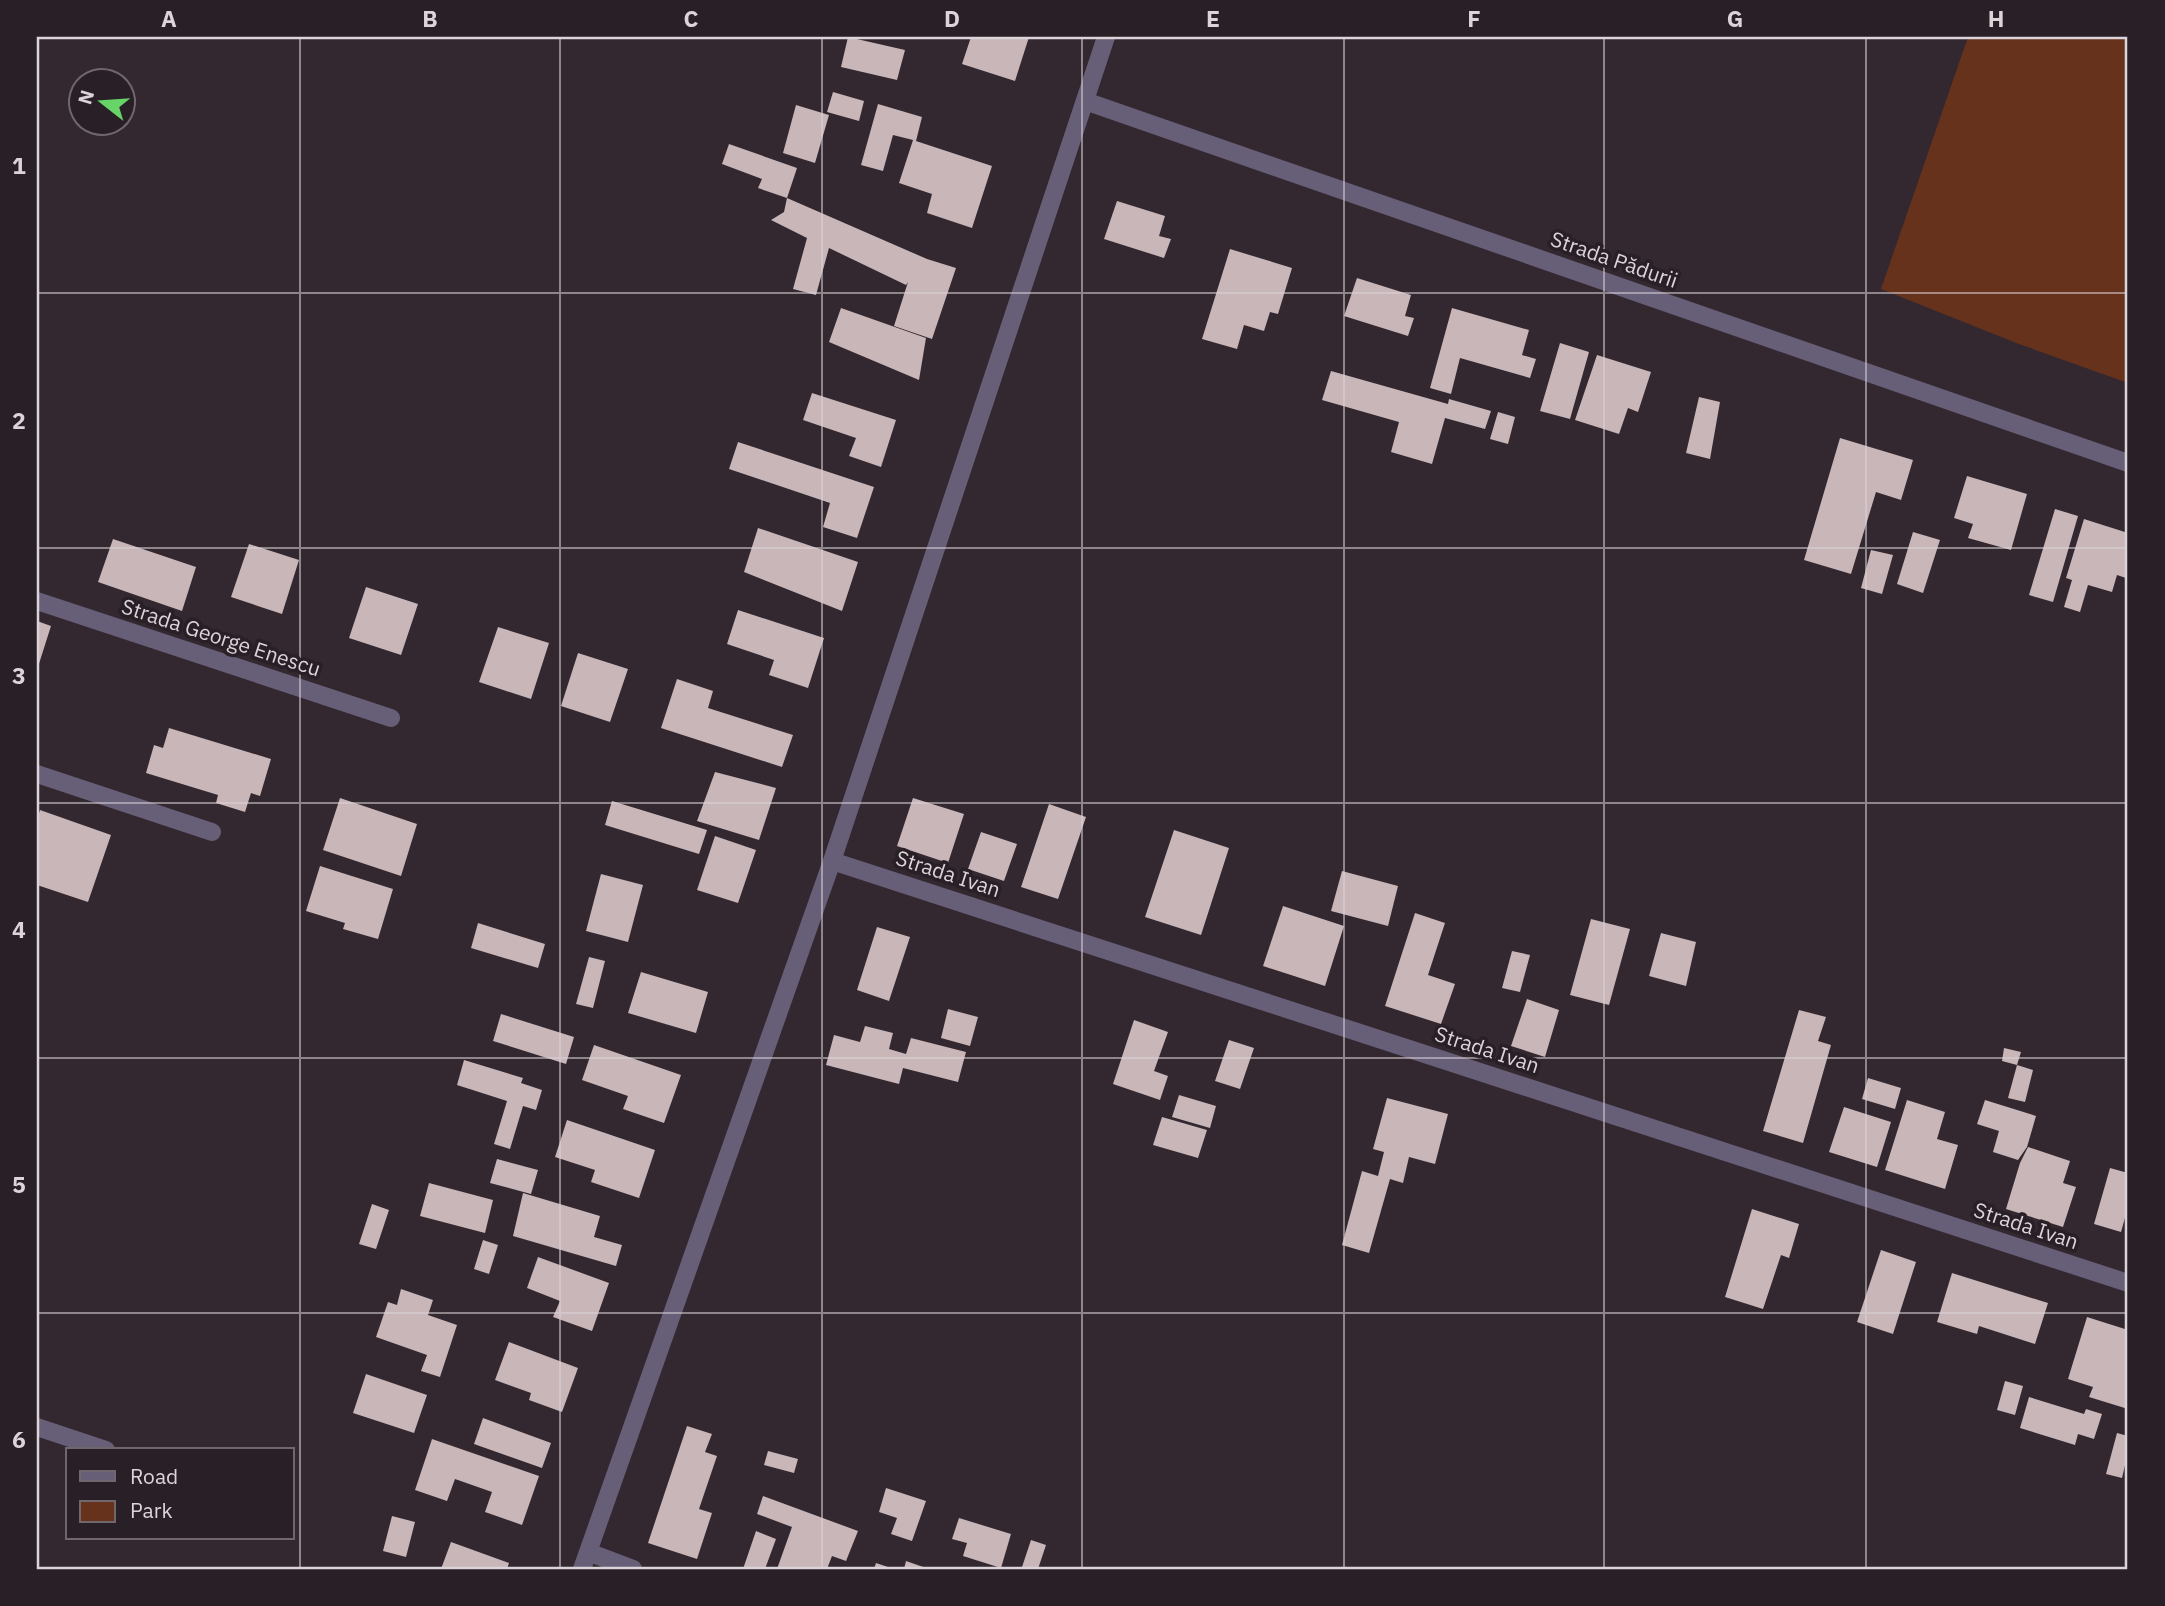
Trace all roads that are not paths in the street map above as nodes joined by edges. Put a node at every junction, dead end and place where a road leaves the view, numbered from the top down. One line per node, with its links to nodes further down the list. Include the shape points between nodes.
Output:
1 (1107, 37): 2 (street)
2 (1085, 101): 3 (street, Strada Pădurii); 8 (street)
3 (2128, 463)
4 (37, 601): 5 (street, Strada George Enescu)
5 (391, 718)
6 (37, 774): 7 (street)
7 (212, 832)
8 (832, 860): 9 (street, Strada Ivan); 12 (street)
9 (2128, 1283)
10 (37, 1427): 11 (street)
11 (100, 1448)
12 (585, 1561): 13 (street)
13 (633, 1569)

